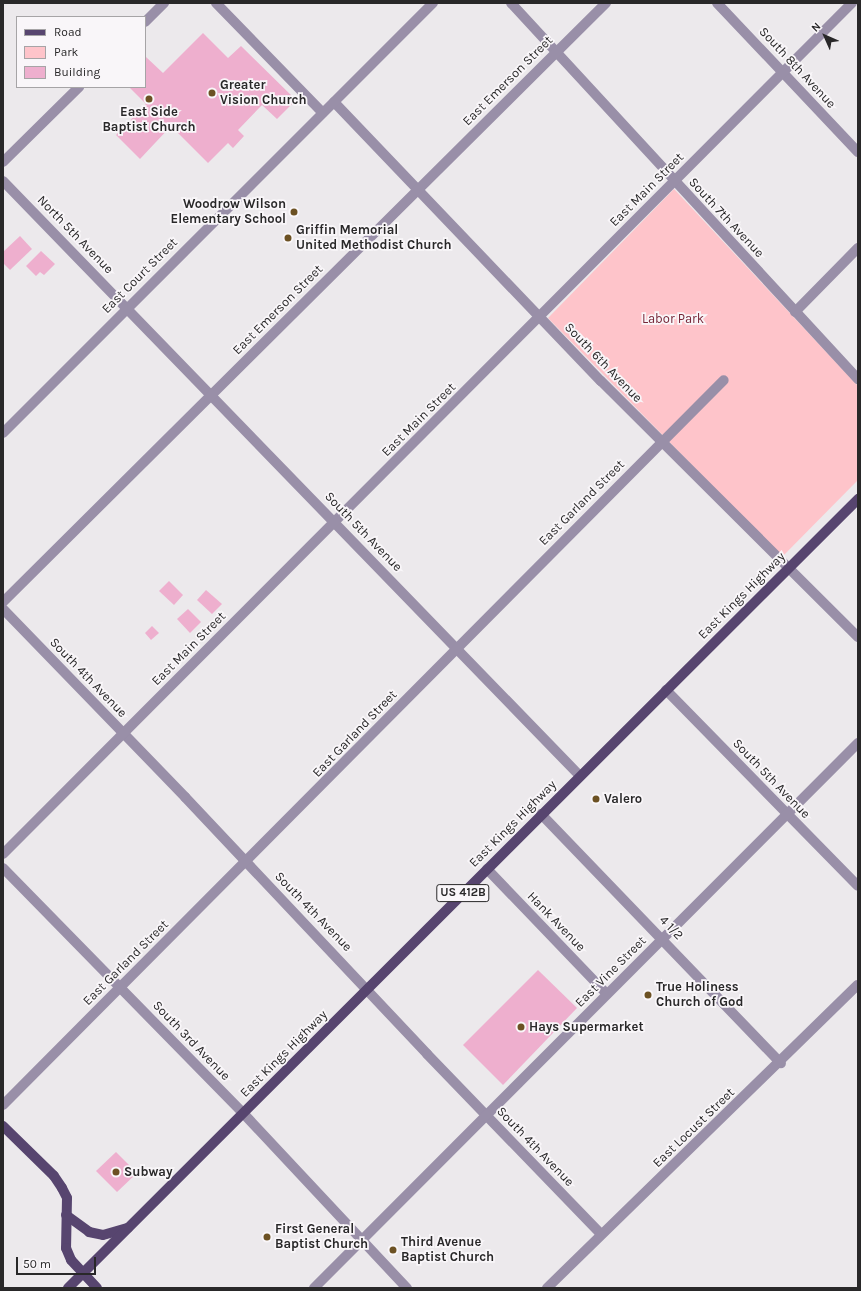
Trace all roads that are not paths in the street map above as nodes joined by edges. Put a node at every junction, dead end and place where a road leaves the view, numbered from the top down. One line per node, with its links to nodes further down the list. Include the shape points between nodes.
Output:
1 (164, 3): 8 (street)
2 (216, 3): 13 (street)
3 (433, 3): 12 (street, East Court Street)
4 (511, 3): 9 (street, South 7th Avenue)
5 (606, 3): 9 (street, East Emerson Street)
6 (717, 3): 10 (street, South 8th Avenue)
7 (852, 3): 10 (street, East Main Street)
8 (146, 21)
9 (557, 51): 17 (street, South 7th Avenue); 18 (street, East Emerson Street)
10 (783, 72): 14 (street, South 8th Avenue); 17 (street, East Main Street)
11 (78, 88): 15 (street)
12 (334, 102): 13 (street, East Court Street); 18 (street, South 6th Avenue)
13 (323, 113): 20 (street, East Court Street)
14 (858, 152)
15 (3, 162)
16 (3, 181): 20 (street, North 5th Avenue)
17 (674, 181): 21 (street, South 7th Avenue); 22 (street, East Main Street)
18 (418, 189): 22 (street, South 6th Avenue); 25 (street, East Emerson Street)
19 (858, 248): 21 (street)
20 (127, 308): 25 (street, South 5th Avenue); 26 (street, East Court Street)
21 (795, 312): 23 (street, South 7th Avenue)
22 (540, 317): 27 (street, South 6th Avenue); 29 (street, East Main Street)
23 (858, 379)
24 (724, 380): 27 (street, East Garland Street)
25 (211, 395): 29 (street, South 5th Avenue); 31 (street, East Emerson Street)
26 (3, 433)
27 (661, 442): 30 (street, South 6th Avenue); 34 (street, East Garland Street)
28 (858, 499): 30 (main road, East Kings Highway / US 412B)
29 (335, 522): 34 (street, South 5th Avenue); 36 (street, East Main Street)
30 (789, 567): 33 (street, South 6th Avenue); 35 (main road, East Kings Highway / US 412B)
31 (3, 602)
32 (3, 610): 36 (street, South 4th Avenue)
33 (858, 637)
34 (456, 647): 38 (street, South 5th Avenue); 42 (street, East Garland Street, via 329,780)
35 (666, 690): 38 (main road, East Kings Highway / US 412B); 40 (street, South 5th Avenue)
36 (123, 733): 41 (street, East Main Street); 42 (street, South 4th Avenue)
37 (858, 743): 40 (street, East Vine Street)
38 (580, 776): 39 (main road, East Kings Highway / US 412B)
39 (541, 814): 44 (main road, East Kings Highway / US 412B); 46 (street, 4 1/2)
40 (787, 814): 45 (street, South 5th Avenue); 46 (street, East Vine Street)
41 (3, 854)
42 (245, 861): 48 (street, East Garland Street); 49 (street, South 4th Avenue)
43 (3, 868): 48 (street, South 3rd Avenue)
44 (487, 869): 49 (main road, East Kings Highway / US 412B); 50 (street, Hank Avenue)
45 (858, 886)
46 (663, 938): 50 (street, East Vine Street); 51 (street, 4 1/2)
47 (858, 985): 51 (street, East Locust Street)
48 (120, 987): 52 (street, East Garland Street); 53 (street, South 3rd Avenue)
49 (368, 989): 53 (main road, East Kings Highway / US 412B); 54 (street, South 4th Avenue)
50 (607, 994): 54 (street, East Vine Street)
51 (781, 1062): 58 (street, East Locust Street)
52 (3, 1105)
53 (243, 1113): 57 (main road, East Kings Highway / US 412B); 59 (street, South 3rd Avenue)
54 (486, 1115): 58 (street, South 4th Avenue); 59 (street, East Vine Street)
55 (3, 1126): 56 (main road, via 54,1176 67,1198)
56 (66, 1215): 57 (main road, via 90,1232 102,1235); 60 (main road, via 66,1248)
57 (128, 1228): 60 (main road, East Kings Highway / US 412B)
58 (601, 1234): 65 (street, East Locust Street)
59 (361, 1241): 63 (street, East Vine Street); 64 (street, South 3rd Avenue)
60 (83, 1274): 61 (main road, East Kings Highway / US 412B); 62 (main road)
61 (68, 1288)
62 (97, 1288)
63 (314, 1288)
64 (407, 1288)
65 (547, 1288)

